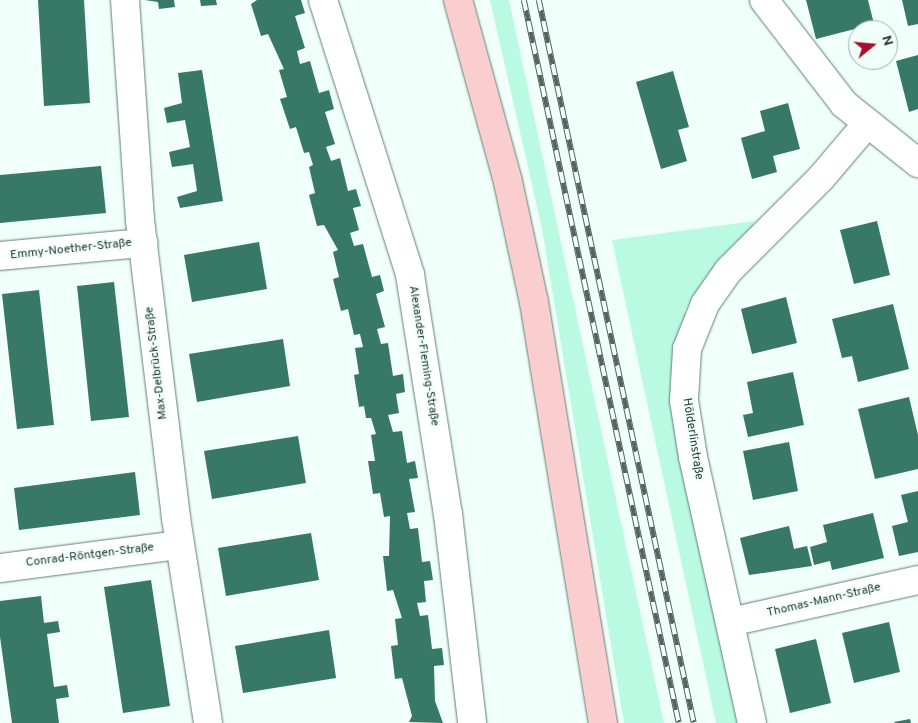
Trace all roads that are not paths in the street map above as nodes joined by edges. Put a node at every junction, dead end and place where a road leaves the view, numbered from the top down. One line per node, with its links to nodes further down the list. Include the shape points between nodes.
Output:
1 (125, 0): 7 (street, Max-Delbrück-Straße)
2 (323, 0): 14 (street, Alexander-Fleming-Straße, via 410,275 448,514)
3 (458, 0): 15 (main road, via 508,182 534,302)
4 (764, 0): 5 (street, via 807,62)
5 (866, 126): 6 (street); 12 (street, Hölderlinstraße, via 821,178 728,271 705,304 687,349 684,400 693,457)
6 (918, 164)
7 (142, 243): 8 (street, Emmy-Noether-Straße); 9 (street, Max-Delbrück-Straße)
8 (0, 256)
9 (180, 545): 10 (street, Conrad-Röntgen-Straße); 13 (street, Max-Delbrück-Straße)
10 (0, 568)
11 (918, 580): 12 (street, Thomas-Mann-Straße)
12 (730, 622): 16 (street, Hölderlinstraße)
13 (208, 723)
14 (472, 723)
15 (603, 723)
16 (752, 723)

